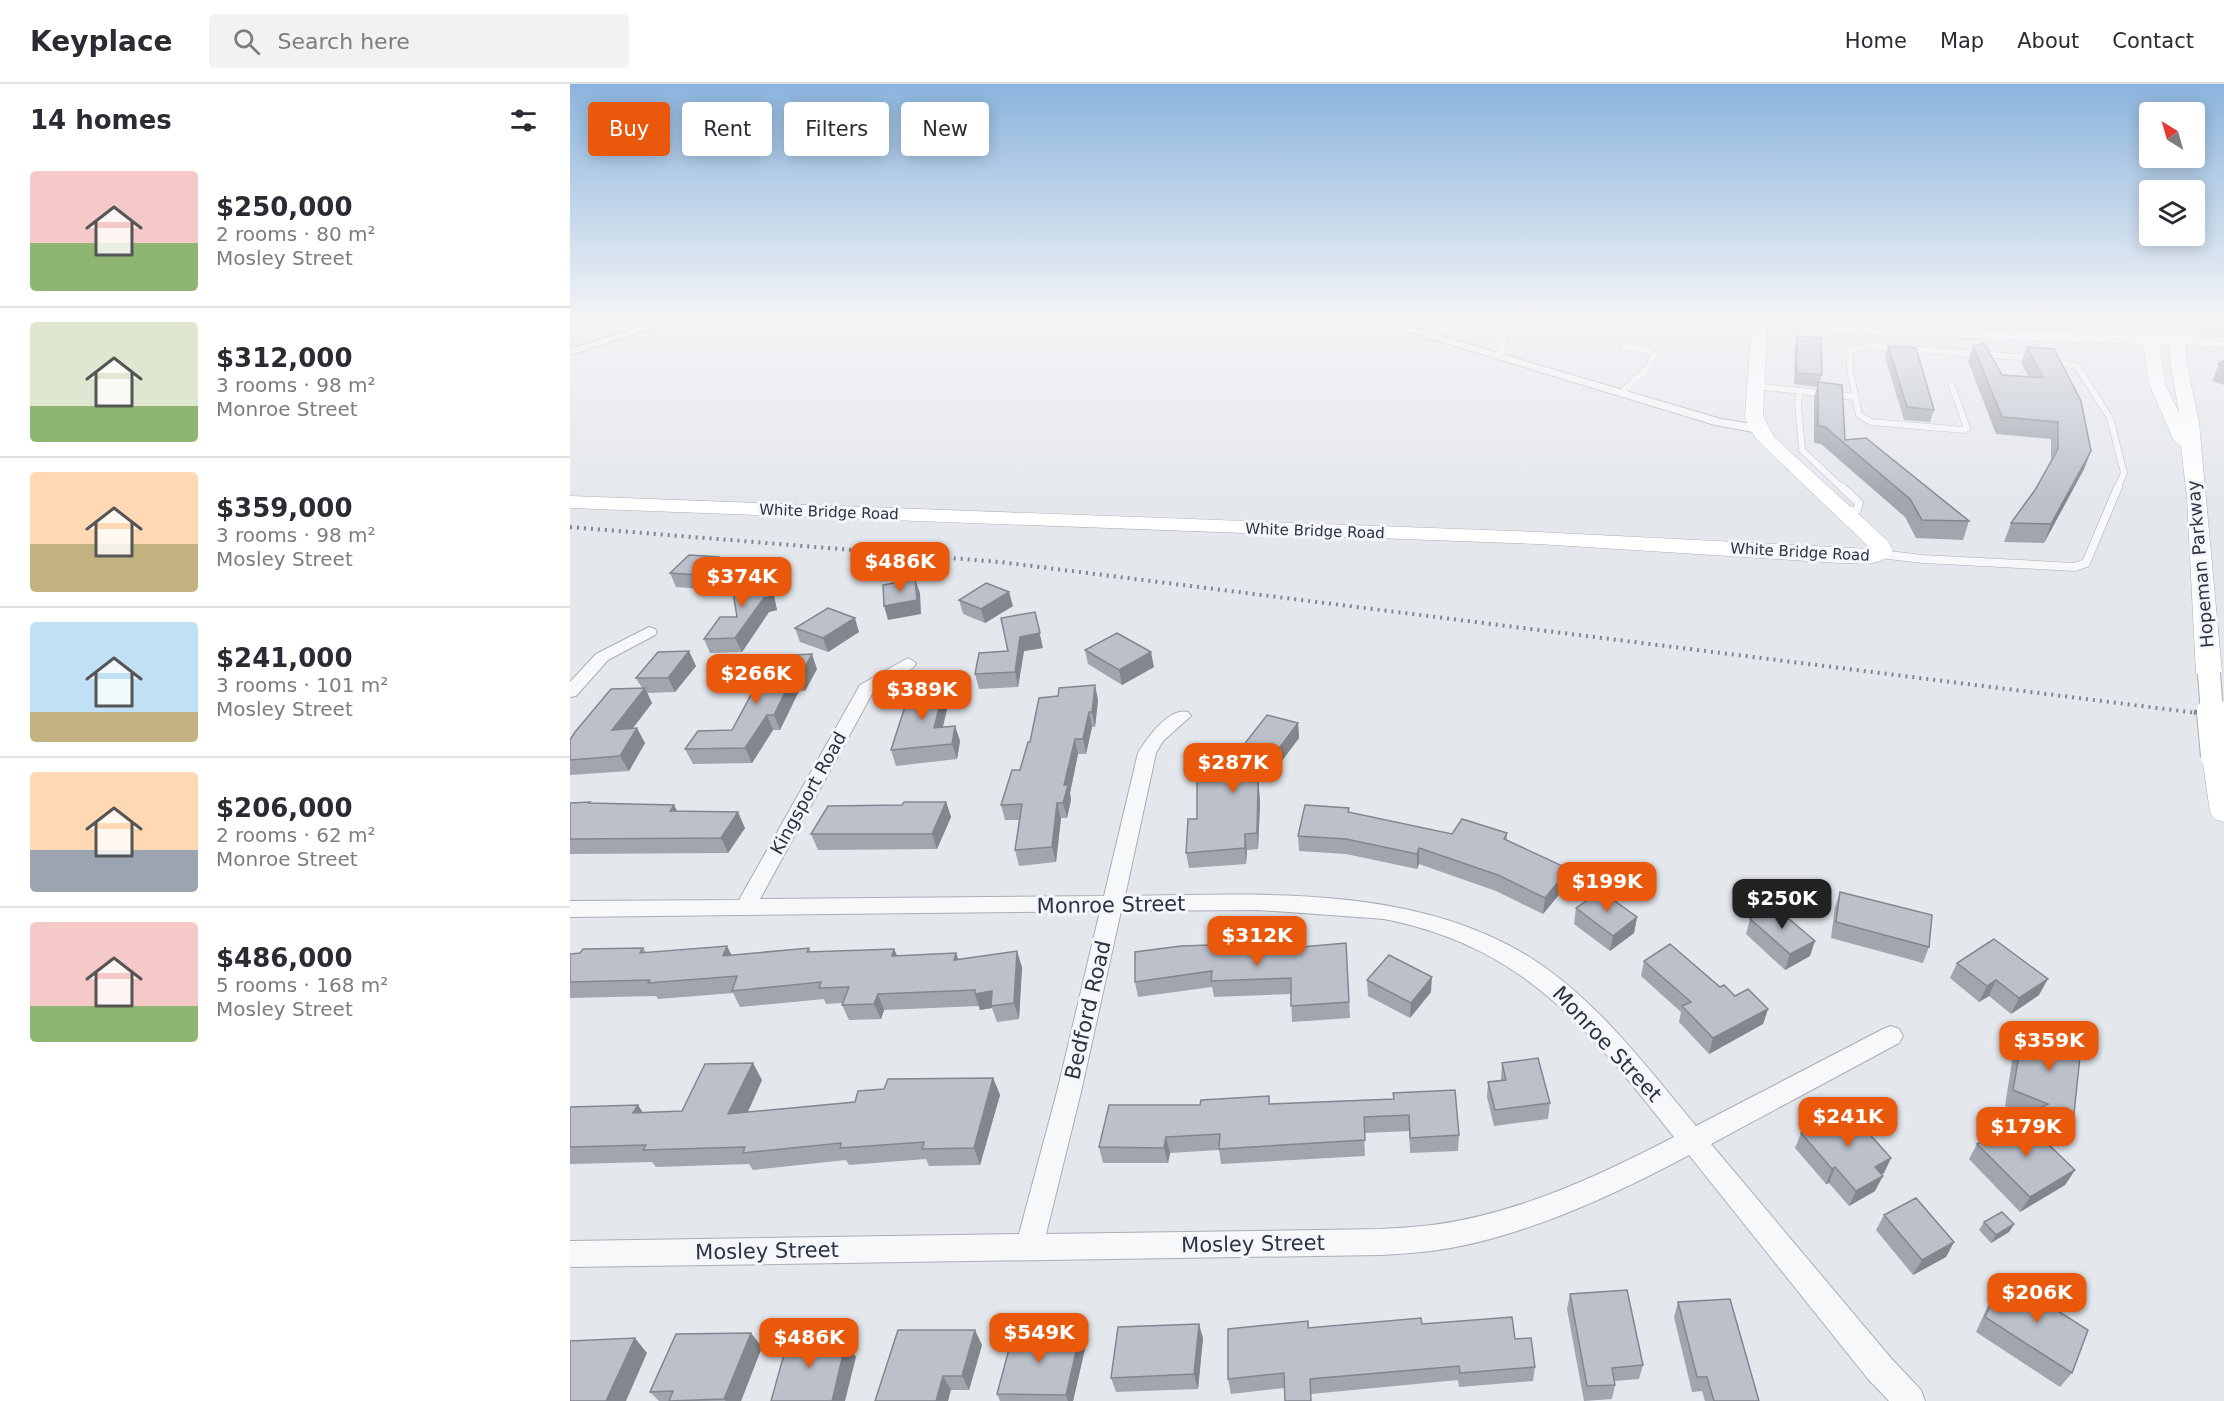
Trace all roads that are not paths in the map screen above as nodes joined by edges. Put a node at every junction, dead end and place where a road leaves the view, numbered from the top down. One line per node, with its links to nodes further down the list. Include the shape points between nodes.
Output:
1 (1572, 378): 11 (street)
2 (1637, 378): 11 (lane)
3 (1756, 378): 8 (main road)
4 (1852, 378): 12 (lane)
5 (2085, 378): 17 (lane, via 2110,418 2124,473 2086,563 2082,566)
6 (2156, 378): 14 (main road, Hopeman Parkway)
7 (2182, 378): 14 (main road, Hopeman Parkway, via 2190,423)
8 (1755, 386): 10 (lane); 13 (main road, via 1754,416)
9 (1952, 386): 12 (lane, via 1967,428 1964,430 1871,422 1859,415)
10 (1800, 391): 12 (lane); 16 (lane, via 1802,450 1859,503 1857,510)
11 (1621, 393): 13 (street, via 1719,422)
12 (1855, 397)
13 (1759, 429): 16 (main road, White Bridge Road)
14 (2191, 458): 22 (main road, Hopeman Parkway, bridge)
15 (570, 502): 17 (main road, White Bridge Road, via 1593,540 1870,557)
16 (1845, 513): 17 (main road, White Bridge Road, via 1880,546)
17 (1880, 554)
18 (649, 632): 20 (street, via 602,657)
19 (908, 663): 25 (street, Kingsport Road, via 866,689)
20 (570, 692)
21 (1182, 716): 23 (street, Bedford Road, via 1156,738 1147,753)
22 (2224, 812)
23 (1111, 905): 25 (street, Monroe Street); 27 (street, Monroe Street, via 1309,904 1387,912 1445,926 1525,965 1576,1006); 28 (street, Bedford Road)
24 (570, 909): 25 (street, Monroe Street)
25 (744, 909)
26 (1891, 1036): 27 (street, Mosley Street)
27 (1693, 1140): 28 (street, Mosley Street, via 1539,1211 1432,1238); 30 (street, Monroe Street)
28 (1029, 1247): 29 (street, Mosley Street)
29 (570, 1254)
30 (1910, 1401)

